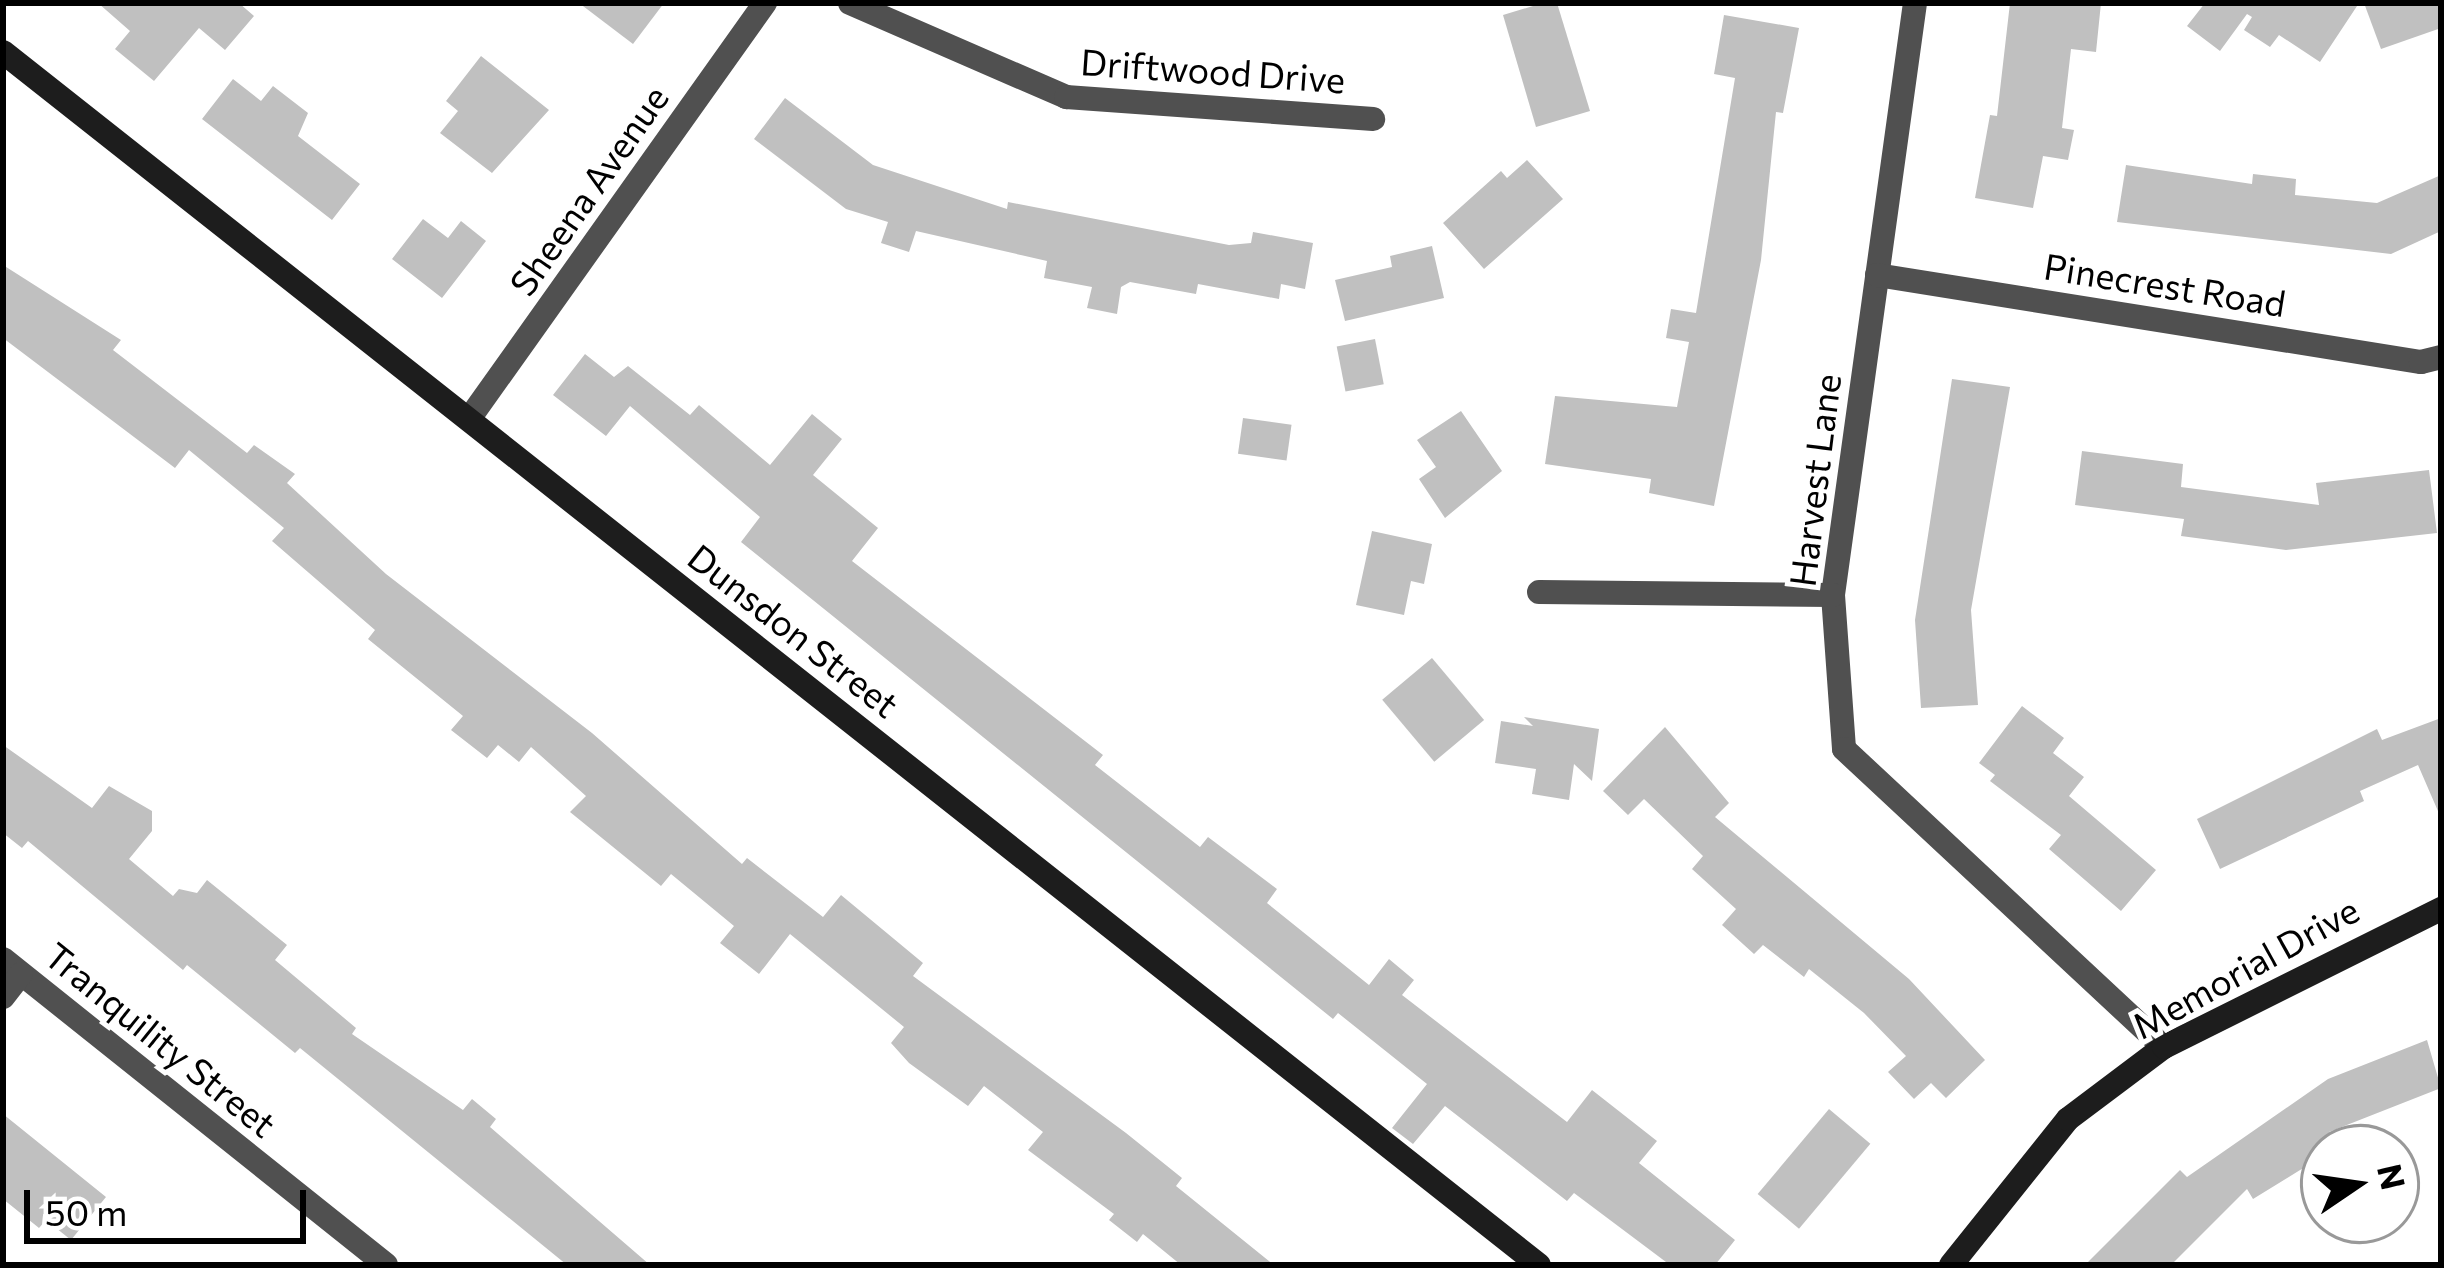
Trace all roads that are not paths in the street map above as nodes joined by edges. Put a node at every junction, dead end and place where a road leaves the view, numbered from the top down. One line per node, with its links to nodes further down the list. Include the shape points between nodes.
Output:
1 (765, 3): 8 (street, Sheena Avenue)
2 (850, 3): 5 (street, Driftwood Drive, via 1066,97)
3 (1915, 3): 6 (street, Harvest Lane)
4 (3, 52): 8 (main road, Dunsdon Street)
5 (1373, 119)
6 (1877, 274): 7 (street, Pinecrest Road, via 2421,362); 10 (street, Harvest Lane)
7 (2441, 357)
8 (469, 419): 16 (main road, Dunsdon Street)
9 (1539, 592): 10 (street)
10 (1833, 596): 14 (street, Harvest Lane, via 1844,749)
11 (2441, 909): 14 (main road, Memorial Drive)
12 (12, 966): 13 (street); 15 (street, Tranquility Street)
13 (3, 997)
14 (2164, 1047): 17 (main road, Memorial Drive, via 2068,1120)
15 (386, 1265)
16 (1539, 1265)
17 (1951, 1265)

